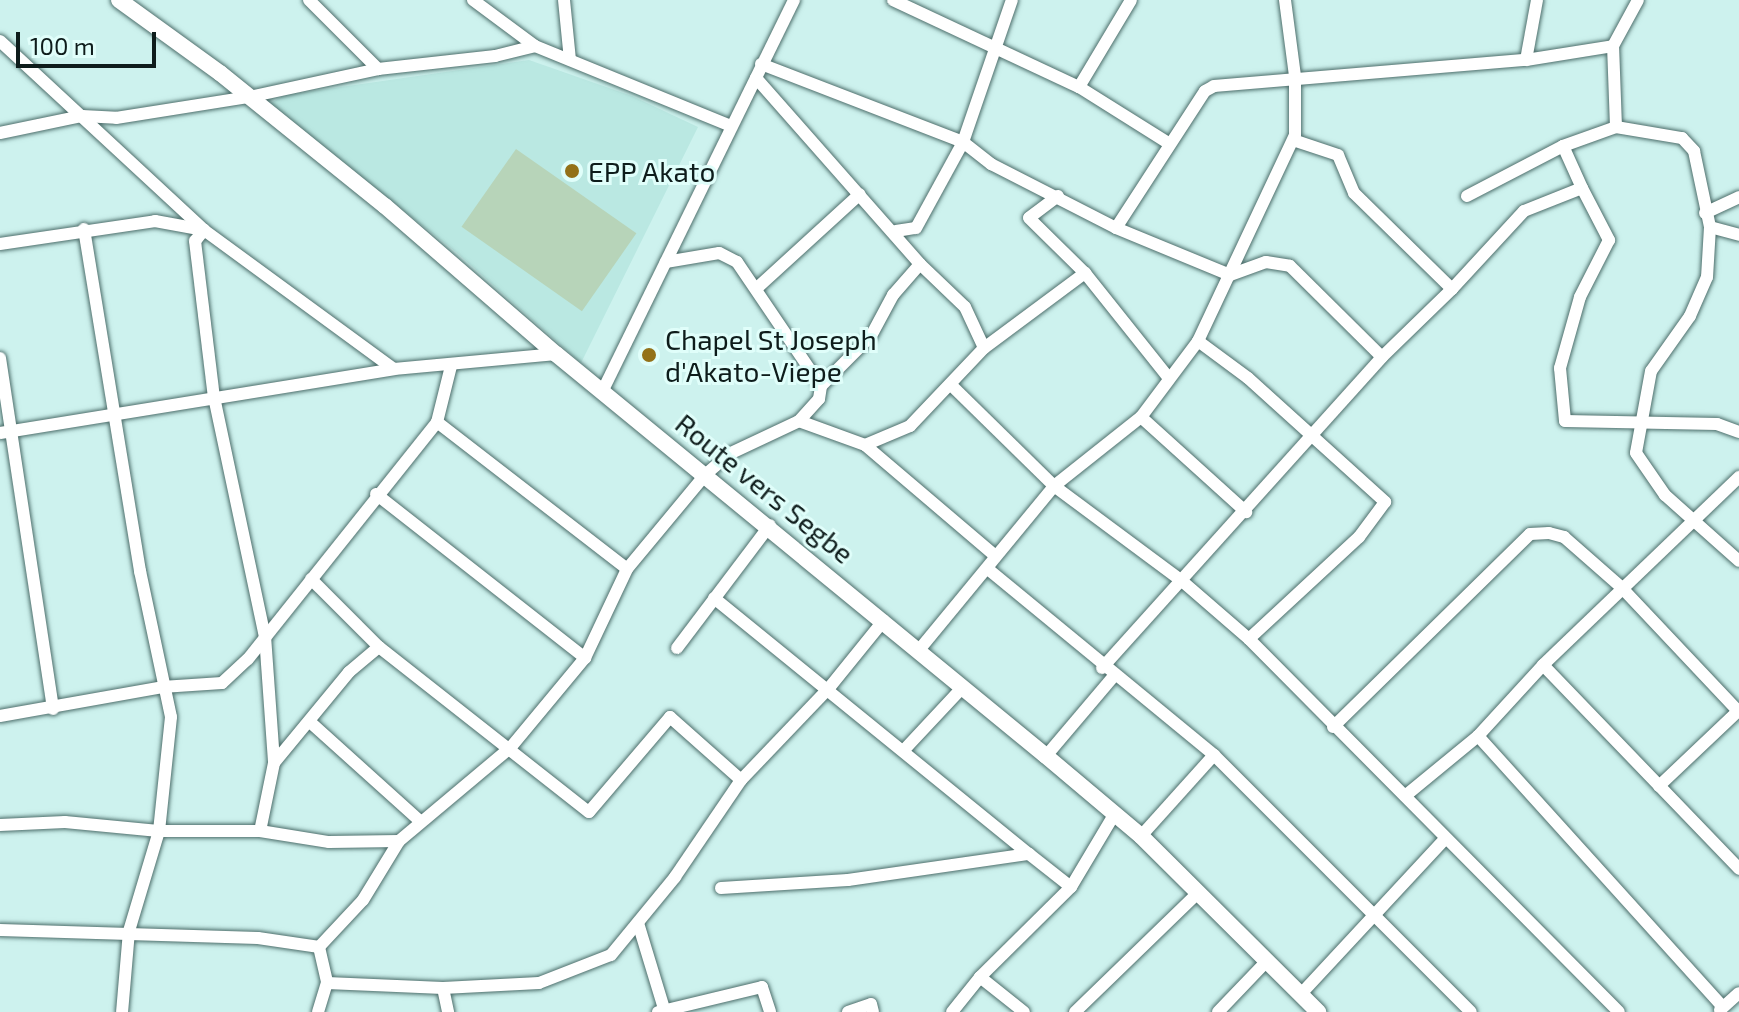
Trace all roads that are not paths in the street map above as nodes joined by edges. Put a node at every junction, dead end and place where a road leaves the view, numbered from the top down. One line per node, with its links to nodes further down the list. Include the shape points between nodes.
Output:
1 (119, 0): 23 (main road, Route vers Segbe)
2 (309, 0): 19 (street)
3 (473, 0): 13 (street)
4 (564, 0): 16 (street)
5 (794, 0): 18 (street)
6 (893, 0): 15 (street)
7 (1012, 0): 15 (street)
8 (1131, 0): 22 (street)
9 (1285, 0): 20 (street)
10 (1537, 0): 17 (street)
11 (1638, 0): 14 (street)
12 (0, 41): 24 (street)
13 (535, 46): 16 (street); 19 (street)
14 (1613, 46): 17 (street); 26 (street)
15 (996, 48): 22 (street); 29 (street)
16 (570, 60): 25 (street)
17 (1526, 60): 20 (street)
18 (761, 64): 21 (street); 29 (street)
19 (378, 69): 23 (street)
20 (1295, 76): 28 (street); 30 (street, via 1214,86 1205,91)
21 (756, 78): 25 (street); 33 (street)
22 (1079, 87): 30 (street)
23 (249, 97): 24 (street, via 116,118); 53 (main road, Route vers Segbe)
24 (82, 116): 27 (street); 41 (street)
25 (729, 125): 45 (street)
26 (1616, 127): 31 (street); 37 (street, via 1682,138 1694,151)
27 (0, 133)
28 (1293, 140): 48 (street); 50 (street, via 1338,155 1354,193)
29 (963, 142): 34 (street, via 991,164); 42 (street, via 916,228)
30 (1170, 144): 39 (street)
31 (1563, 146): 32 (street); 35 (street)
32 (1582, 188): 50 (street, via 1524,211); 67 (street, via 1609,240 1580,297 1560,368 1565,421)
33 (860, 194): 42 (street); 49 (street)
34 (1058, 196): 39 (street); 47 (street, via 1029,218)
35 (1467, 196)
36 (1739, 197): 37 (street)
37 (1705, 213): 38 (street)
38 (1710, 227): 43 (street); 67 (street, via 1707,277 1690,316 1651,371)
39 (1116, 228): 48 (street)
40 (84, 229): 41 (street, via 155,221); 44 (street); 63 (street)
41 (204, 230): 57 (street); 62 (street, via 195,241)
42 (896, 231): 46 (street)
43 (1739, 235)
44 (0, 244)
45 (666, 262): 49 (street, via 728,254); 61 (street)
46 (920, 264): 52 (street, via 965,307); 60 (street, via 893,295 871,336)
47 (1085, 273): 52 (street); 58 (street)
48 (1230, 275): 51 (street); 54 (street, via 1266,262 1290,266)
49 (757, 288): 60 (street)
50 (1452, 289): 54 (street)
51 (1198, 341): 58 (street); 70 (street, via 1248,378)
52 (984, 348): 59 (street)
53 (556, 354): 56 (street, via 527,353); 61 (main road, Route vers Segbe)
54 (1382, 357): 70 (street)
55 (0, 358): 69 (street)
56 (451, 366): 57 (street); 66 (street)
57 (394, 369): 62 (street)
58 (1168, 377): 64 (street)
59 (951, 385): 71 (street, via 910,426); 74 (street)
60 (821, 386): 65 (street, via 819,399)
61 (604, 388): 72 (main road, Route vers Segbe)
62 (214, 397): 63 (street); 88 (street)
63 (116, 416): 69 (street); 97 (street)
64 (1141, 417): 74 (street); 76 (street)
65 (799, 421): 71 (street); 72 (street, via 729,454)
66 (437, 422): 75 (street); 81 (street)
67 (1642, 424): 68 (street, via 1717,424); 77 (street, via 1636,453 1665,495)
68 (1739, 432)
69 (5, 433): 100 (street)
70 (1310, 440): 76 (street); 89 (street, via 1385,502 1359,537)
71 (865, 445): 79 (street)
72 (705, 475): 78 (main road, Route vers Segbe); 81 (street)
73 (1739, 477): 77 (street)
74 (1054, 486): 79 (street); 84 (street)
75 (376, 494): 83 (street); 93 (street)
76 (1246, 512): 84 (street)
77 (1694, 517): 80 (street); 85 (street)
78 (770, 525): 86 (street); 87 (main road, Route vers Segbe)
79 (993, 554): 82 (street)
80 (1739, 561)
81 (627, 569): 93 (street)
82 (989, 570): 92 (street); 95 (street)
83 (311, 579): 88 (street); 90 (street)
84 (1182, 581): 89 (street); 95 (street)
85 (1622, 588): 94 (street); 101 (street); 104 (street, via 1564,537 1530,534)
86 (714, 598): 91 (street); 98 (street)
87 (884, 620): 92 (main road, Route vers Segbe); 98 (street)
88 (265, 636): 97 (street, via 222,683); 110 (street)
89 (1249, 639): 104 (street)
90 (379, 647): 103 (street, via 349,672); 106 (street)
91 (677, 648)
92 (919, 650): 99 (main road, Route vers Segbe)
93 (585, 658): 106 (street)
94 (1543, 665): 105 (street); 112 (street)
95 (1102, 668): 96 (street)
96 (1113, 677): 108 (street); 109 (street)
97 (162, 687): 100 (street); 117 (street, via 171,717)
98 (829, 688): 107 (street); 111 (street)
99 (962, 688): 107 (street); 109 (main road, Route vers Segbe)
100 (53, 709): 102 (street)
101 (1739, 711): 112 (street)
102 (0, 716)
103 (310, 722): 110 (street); 115 (street)
104 (1333, 727): 113 (street)
105 (1478, 736): 113 (street); 138 (street)
106 (511, 747): 111 (street, via 589,812 670,717); 115 (street)
107 (904, 750): 122 (street)
108 (1214, 755): 119 (street); 127 (street)
109 (1046, 756): 114 (main road, Route vers Segbe)
110 (274, 763): 118 (street)
111 (741, 780): 128 (street)
112 (1659, 786): 123 (street)
113 (1405, 796): 120 (street)
114 (1114, 815): 119 (main road, Route vers Segbe); 124 (street)
115 (419, 820): 121 (street)
116 (0, 825): 117 (street, via 77,823)
117 (159, 831): 118 (street); 130 (street)
118 (260, 831): 121 (street, via 329,842)
119 (1141, 836): 126 (main road, Route vers Segbe)
120 (1444, 840): 127 (street); 152 (street)
121 (399, 841): 131 (street, via 363,900)
122 (1029, 854): 124 (street); 125 (street, via 848,880)
123 (1739, 869)
124 (1071, 887): 133 (street)
125 (721, 888)
126 (1198, 893): 132 (main road, Route vers Segbe); 148 (street)
127 (1374, 915): 137 (street); 151 (street)
128 (638, 923): 135 (street, via 611,955 579,970 539,983); 139 (street)
129 (0, 930): 130 (street, via 77,935)
130 (129, 931): 131 (street); 140 (street)
131 (319, 947): 134 (street)
132 (1266, 962): 137 (main road, Route vers Segbe); 149 (street)
133 (980, 977): 146 (street); 147 (street)
134 (327, 983): 135 (street); 141 (street)
135 (443, 988): 142 (street)
136 (1739, 993): 138 (street)
137 (1300, 995): 150 (main road, Route vers Segbe)
138 (1720, 1009)
139 (663, 1011): 143 (street, via 762,987)
140 (122, 1012)
141 (318, 1012)
142 (448, 1012)
143 (770, 1012)
144 (848, 1012): 145 (street, via 871,1004)
145 (873, 1012)
146 (952, 1012)
147 (1024, 1012)
148 (1075, 1012)
149 (1218, 1012)
150 (1318, 1012)
151 (1471, 1012)
152 (1619, 1012)

